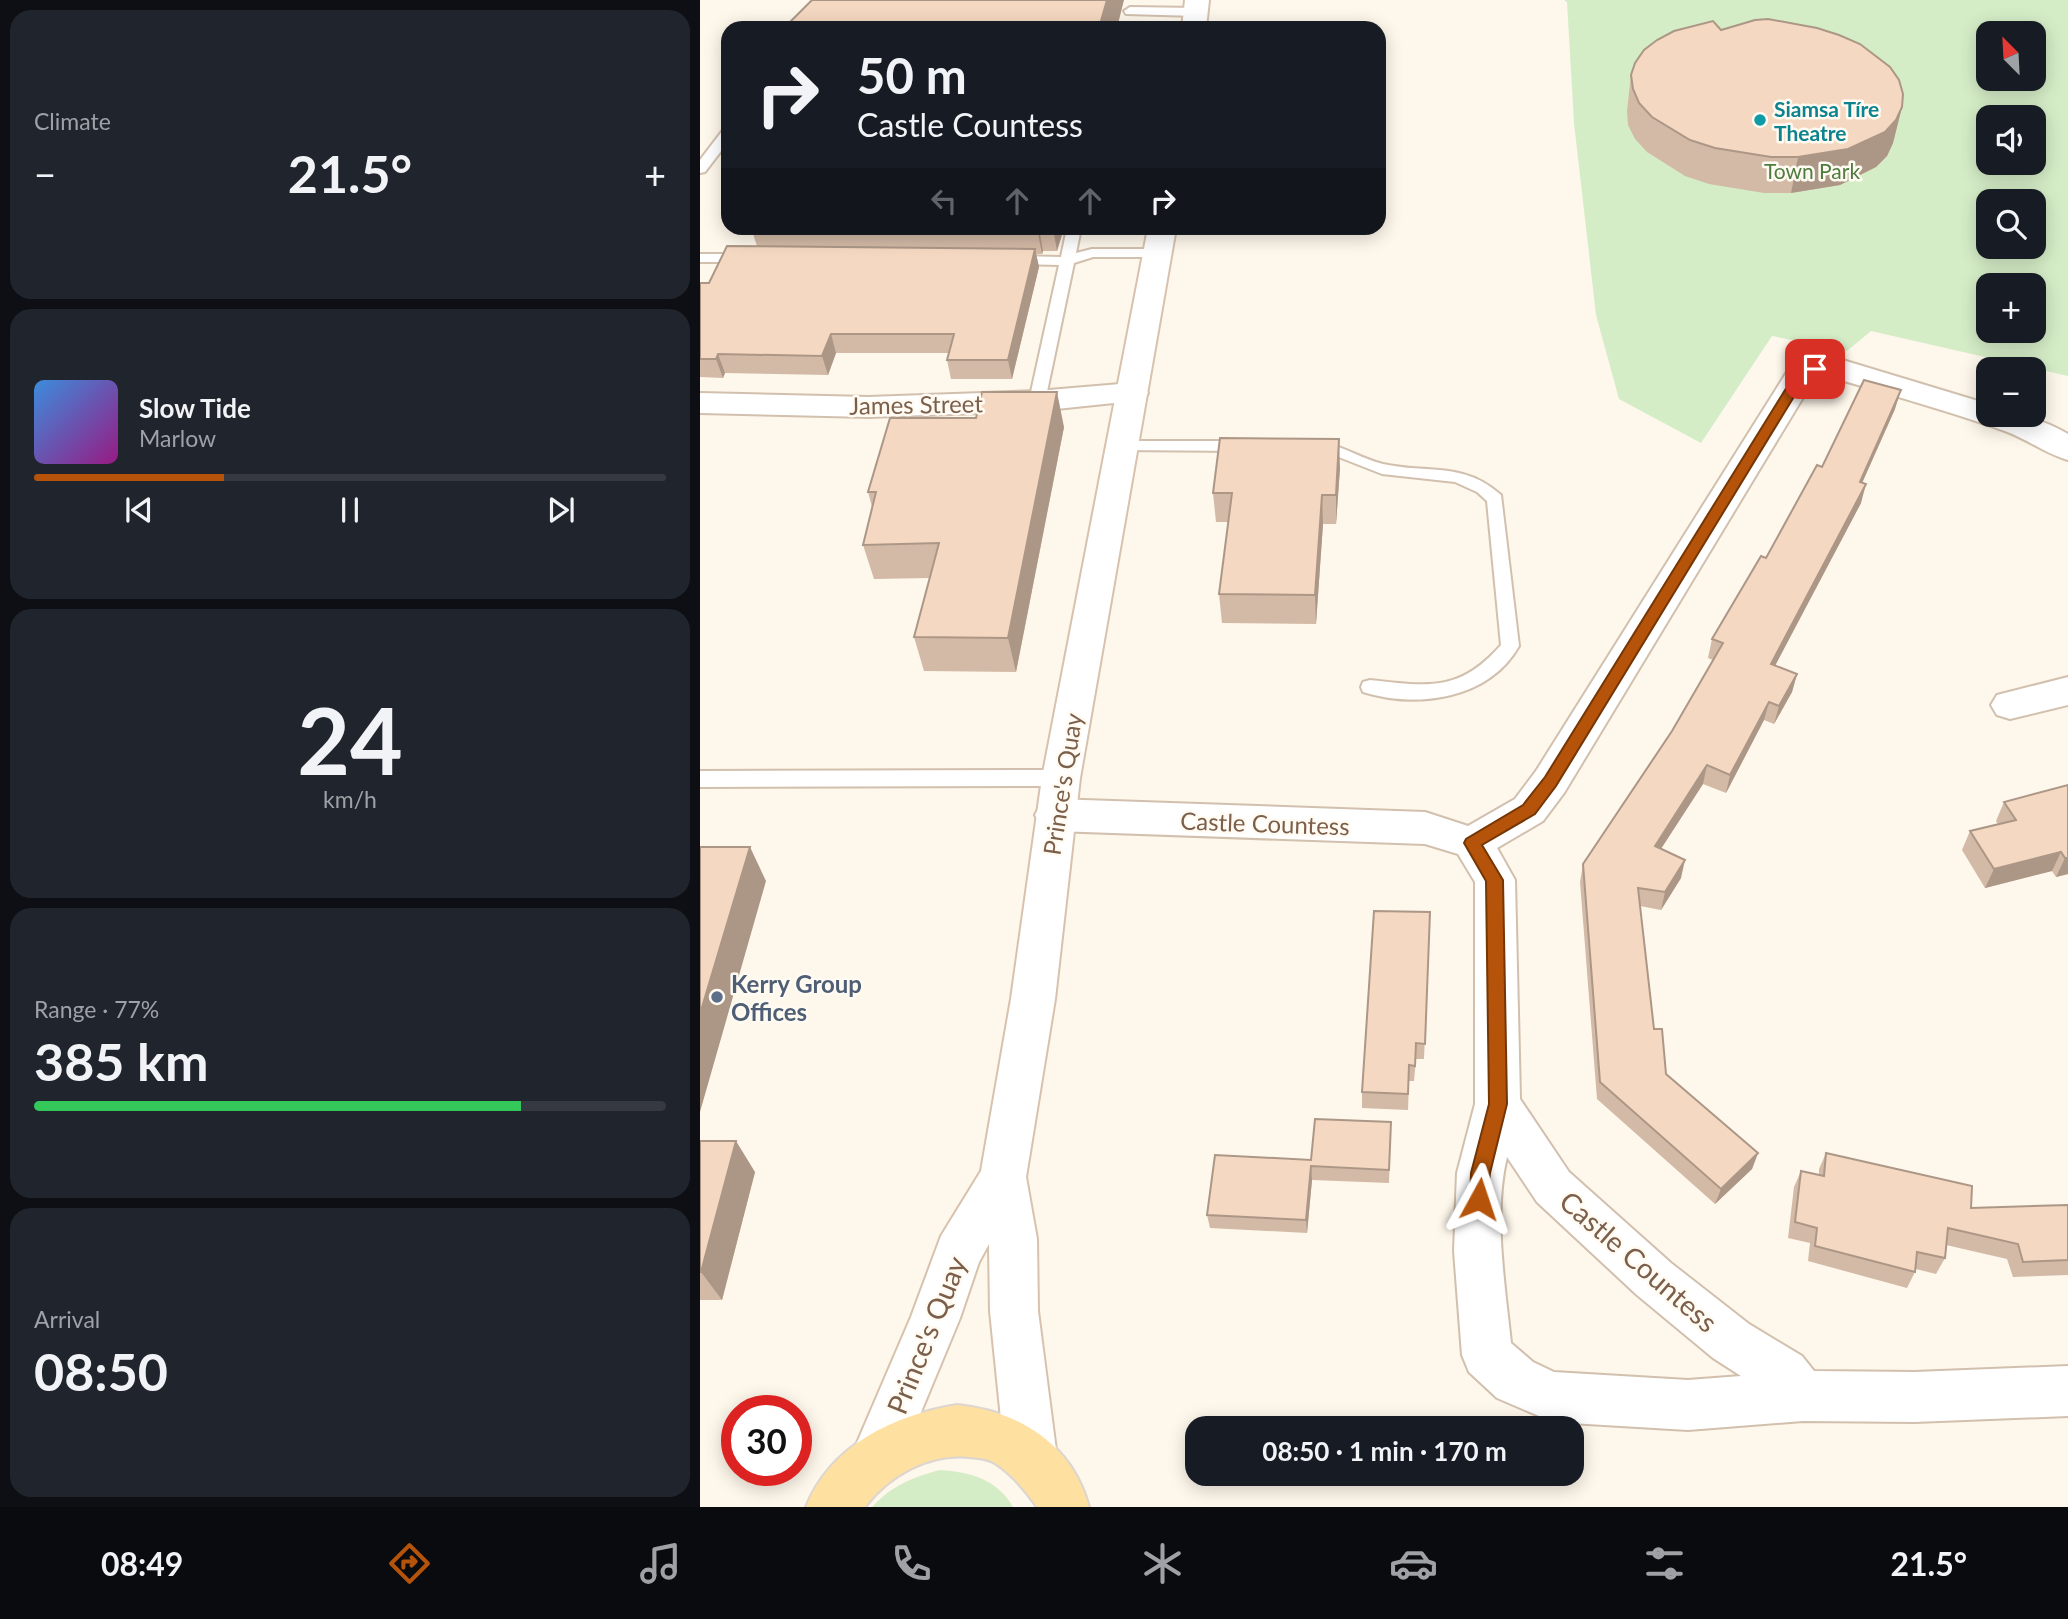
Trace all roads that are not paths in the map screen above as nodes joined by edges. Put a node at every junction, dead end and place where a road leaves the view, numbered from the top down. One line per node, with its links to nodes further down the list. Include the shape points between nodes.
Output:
1 (1132, 6): 2 (lane)
2 (1196, 13)
3 (721, 142): 4 (lane)
4 (700, 169)
5 (1072, 235): 10 (lane)
6 (1160, 240): 10 (lane); 11 (street, Prince's Quay)
7 (700, 258): 8 (lane)
8 (763, 258)
9 (996, 260): 10 (lane)
10 (1065, 261): 12 (lane)
11 (1132, 393): 12 (street, James Street); 14 (street, Prince's Quay)
12 (1037, 401): 13 (street, James Street, via 868,407)
13 (700, 403)
14 (1123, 446): 15 (lane); 22 (street, Prince's Quay)
15 (1260, 446)
16 (1296, 447): 18 (lane, via 1333,447 1385,470 1453,475 1483,486 1495,499 1510,646 1494,668 1460,688 1430,693)
17 (2068, 449): 23 (street, via 2009,421 1836,368 1801,374 1550,782 1529,810)
18 (1370, 687)
19 (2068, 691): 20 (street)
20 (2010, 705)
21 (700, 779): 22 (lane)
22 (1058, 796): 23 (street, Castle Countess, via 1425,828); 25 (street, Prince's Quay, via 1033,999)
23 (1472, 843): 24 (street, via 1495,880)
24 (1498, 1104): 27 (street, Castle Countess, via 1553,1187 1654,1279 1731,1340 1784,1374); 27 (street, via 1480,1173 1478,1251 1487,1355 1515,1380 1553,1397 1688,1405)
25 (1003, 1177): 28 (street, Prince's Quay, via 1013,1239 1014,1311); 29 (street, Prince's Quay, via 958,1252)
26 (2068, 1391): 27 (street)
27 (1802, 1396)
28 (1031, 1458): 29 (main road, via 1006,1441 962,1431 931,1432); 31 (main road)
29 (876, 1459): 30 (main road)
30 (828, 1505)
31 (1066, 1506)

